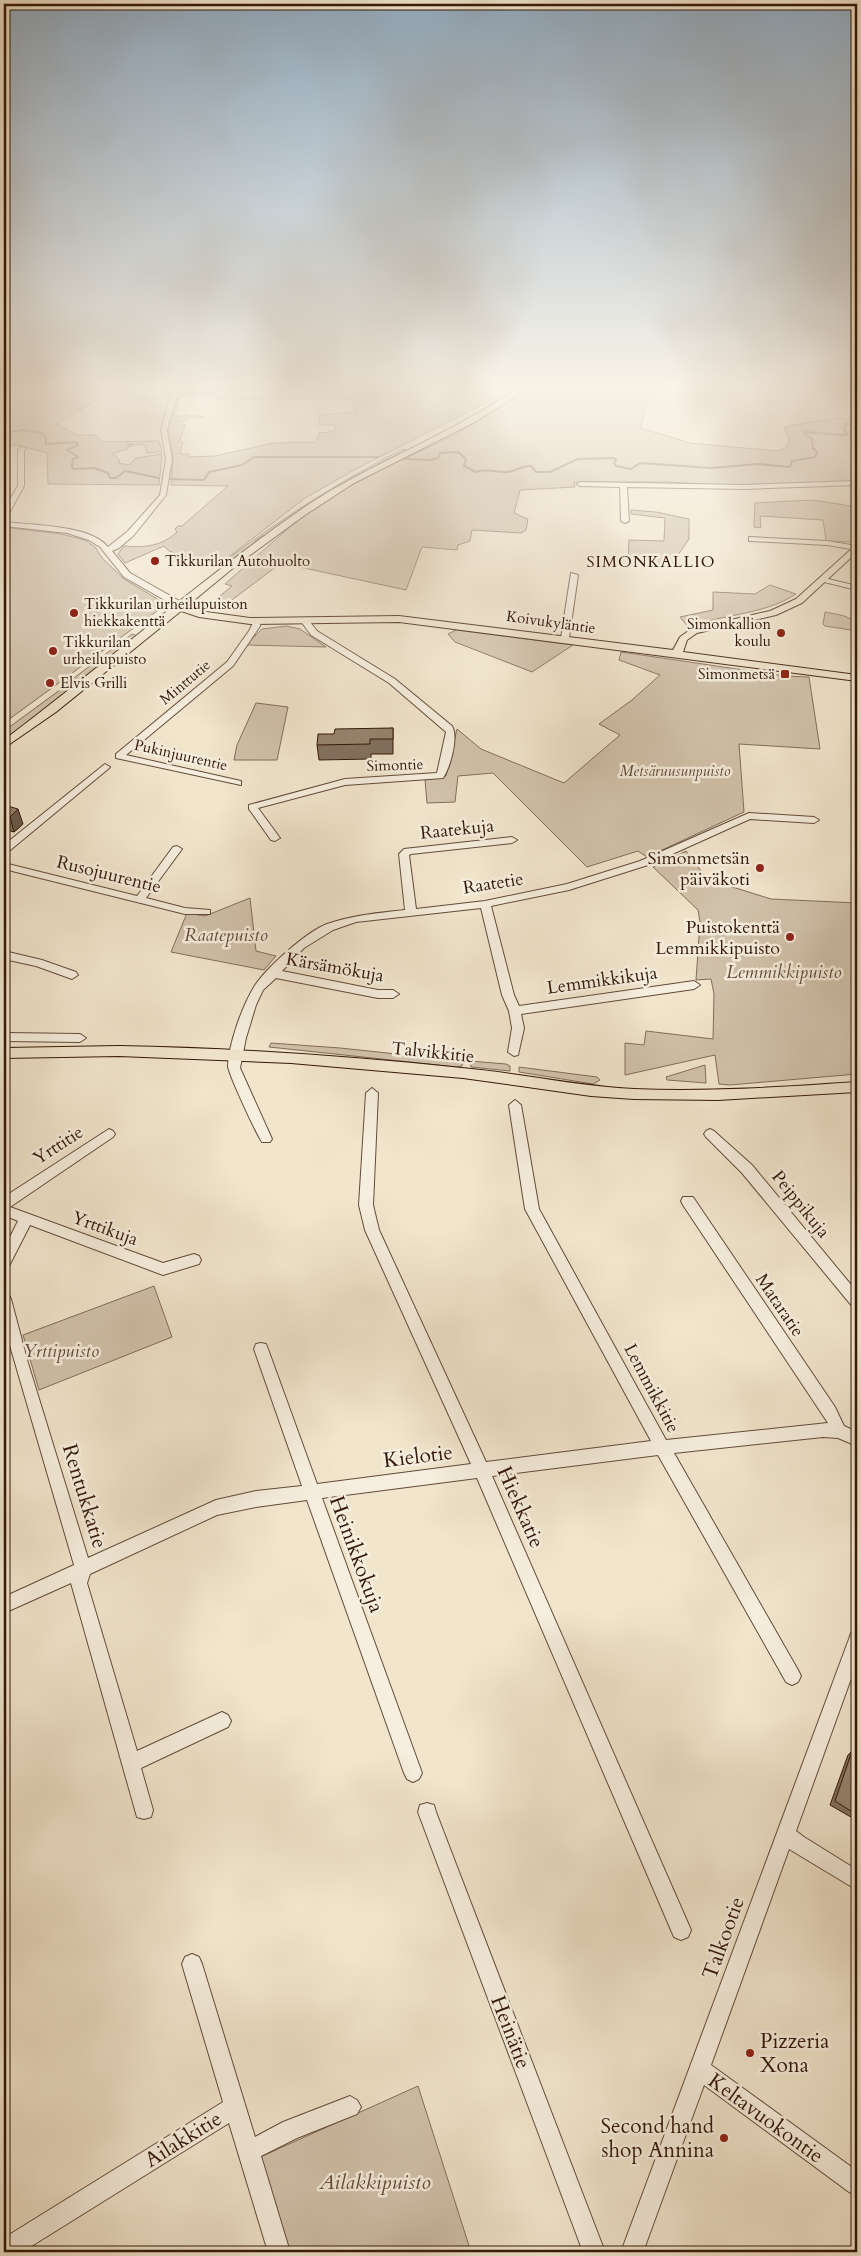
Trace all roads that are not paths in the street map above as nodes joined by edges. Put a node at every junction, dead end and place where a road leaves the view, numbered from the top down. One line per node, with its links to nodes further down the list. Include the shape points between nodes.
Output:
1 (18, 491): 5 (street)
2 (164, 491): 10 (street, via 158,504 131,533)
3 (337, 491): 14 (main road, via 269,537)
4 (623, 491): 6 (street)
5 (4, 515)
6 (625, 521)
7 (4, 524): 10 (street, via 80,533)
8 (752, 539): 9 (street, via 842,544)
9 (857, 548): 12 (main road)
10 (107, 550): 14 (street, via 127,575)
11 (574, 575): 17 (street)
12 (823, 579): 13 (street); 18 (main road, via 803,598 784,609 694,631 683,639)
13 (857, 588)
14 (186, 608): 16 (main road, Koivukyläntie, via 217,618); 20 (main road)
15 (304, 620): 16 (main road, Koivukyläntie); 17 (main road, Koivukyläntie, via 388,618); 25 (street, Simontie, via 314,633 392,681 451,732 440,776 345,782 252,807)
16 (258, 621): 21 (street, Minttutie, via 256,630 242,644 230,664)
17 (565, 638): 18 (main road, Koivukyläntie)
18 (677, 654): 19 (main road, Koivukyläntie)
19 (857, 678)
20 (4, 745)
21 (119, 756): 23 (street, Pukinjuurentie)
22 (105, 767): 27 (street)
23 (238, 783)
24 (814, 820): 31 (street, Raatetie, via 749,816 662,856 601,879)
25 (275, 838)
26 (512, 840): 33 (street, Raatekuja, via 408,851 404,854)
27 (4, 849)
28 (177, 849): 30 (street)
29 (4, 866): 30 (street, Rusojuurentie)
30 (140, 899): 32 (street, Rusojuurentie, via 191,912)
31 (485, 904): 33 (street, Raatetie); 39 (street)
32 (206, 912)
33 (411, 912): 35 (street, Raatetie, via 355,919 328,927 300,945)
34 (4, 955): 36 (street)
35 (272, 973): 38 (street, Kärsämökuja, via 378,994); 44 (street, Raatetie, via 250,1005)
36 (72, 975)
37 (694, 985): 39 (street, Lemmikkikuja)
38 (393, 994)
39 (515, 1011): 42 (street, via 518,1028)
40 (4, 1037): 41 (street)
41 (80, 1038)
42 (514, 1052)
43 (4, 1053): 44 (main road, Talvikkitie, via 98,1050)
44 (236, 1054): 45 (main road, Talvikkitie, via 463,1073 632,1094 774,1094); 50 (street, via 234,1068)
45 (857, 1086)
46 (372, 1093): 63 (street, Hiekkatie, via 368,1218)
47 (516, 1105): 62 (street, Lemmikkitie, via 532,1209)
48 (109, 1134): 52 (street, Yrttitie)
49 (710, 1134): 58 (street, Peippikuja, via 747,1169)
50 (266, 1139)
51 (688, 1201): 60 (street, Mataratie, via 830,1412)
52 (4, 1204)
53 (4, 1210): 54 (street, Yrttikuja)
54 (26, 1219): 55 (street, Yrttikuja, via 163,1269); 56 (street)
55 (194, 1260)
56 (4, 1262)
57 (4, 1299): 65 (street, Rentukkatie)
58 (857, 1302)
59 (261, 1349): 64 (street, Heinikkokuja)
60 (839, 1431): 61 (street, Kielotie); 62 (street, Kielotie)
61 (857, 1439)
62 (663, 1447): 63 (street, Kielotie); 68 (street, Lemmikkitie)
63 (482, 1470): 64 (street, Kielotie); 76 (street, Hiekkatie)
64 (311, 1491): 65 (street, Kielotie, via 216,1508); 71 (street, Heinikkokuja)
65 (84, 1569): 66 (street, Kielotie); 70 (street, Rentukkatie, via 79,1583)
66 (4, 1605)
67 (857, 1639): 74 (street, Talkootie)
68 (792, 1676)
69 (222, 1721): 70 (street)
70 (131, 1764): 72 (street, Rentukkatie)
71 (413, 1773)
72 (144, 1810)
73 (427, 1812): 85 (street, Heinätie)
74 (786, 1834): 75 (street); 78 (street, Talkootie)
75 (857, 1881)
76 (681, 1930)
77 (192, 1964): 79 (street, Ailakkitie)
78 (699, 2070): 82 (street, Keltavuokontie); 86 (street, Talkootie)
79 (235, 2107): 81 (street); 83 (street, Ailakkitie)
80 (350, 2107): 81 (street)
81 (248, 2151): 84 (street)
82 (857, 2184)
83 (4, 2250)
84 (279, 2252)
85 (594, 2252)
86 (632, 2252)

